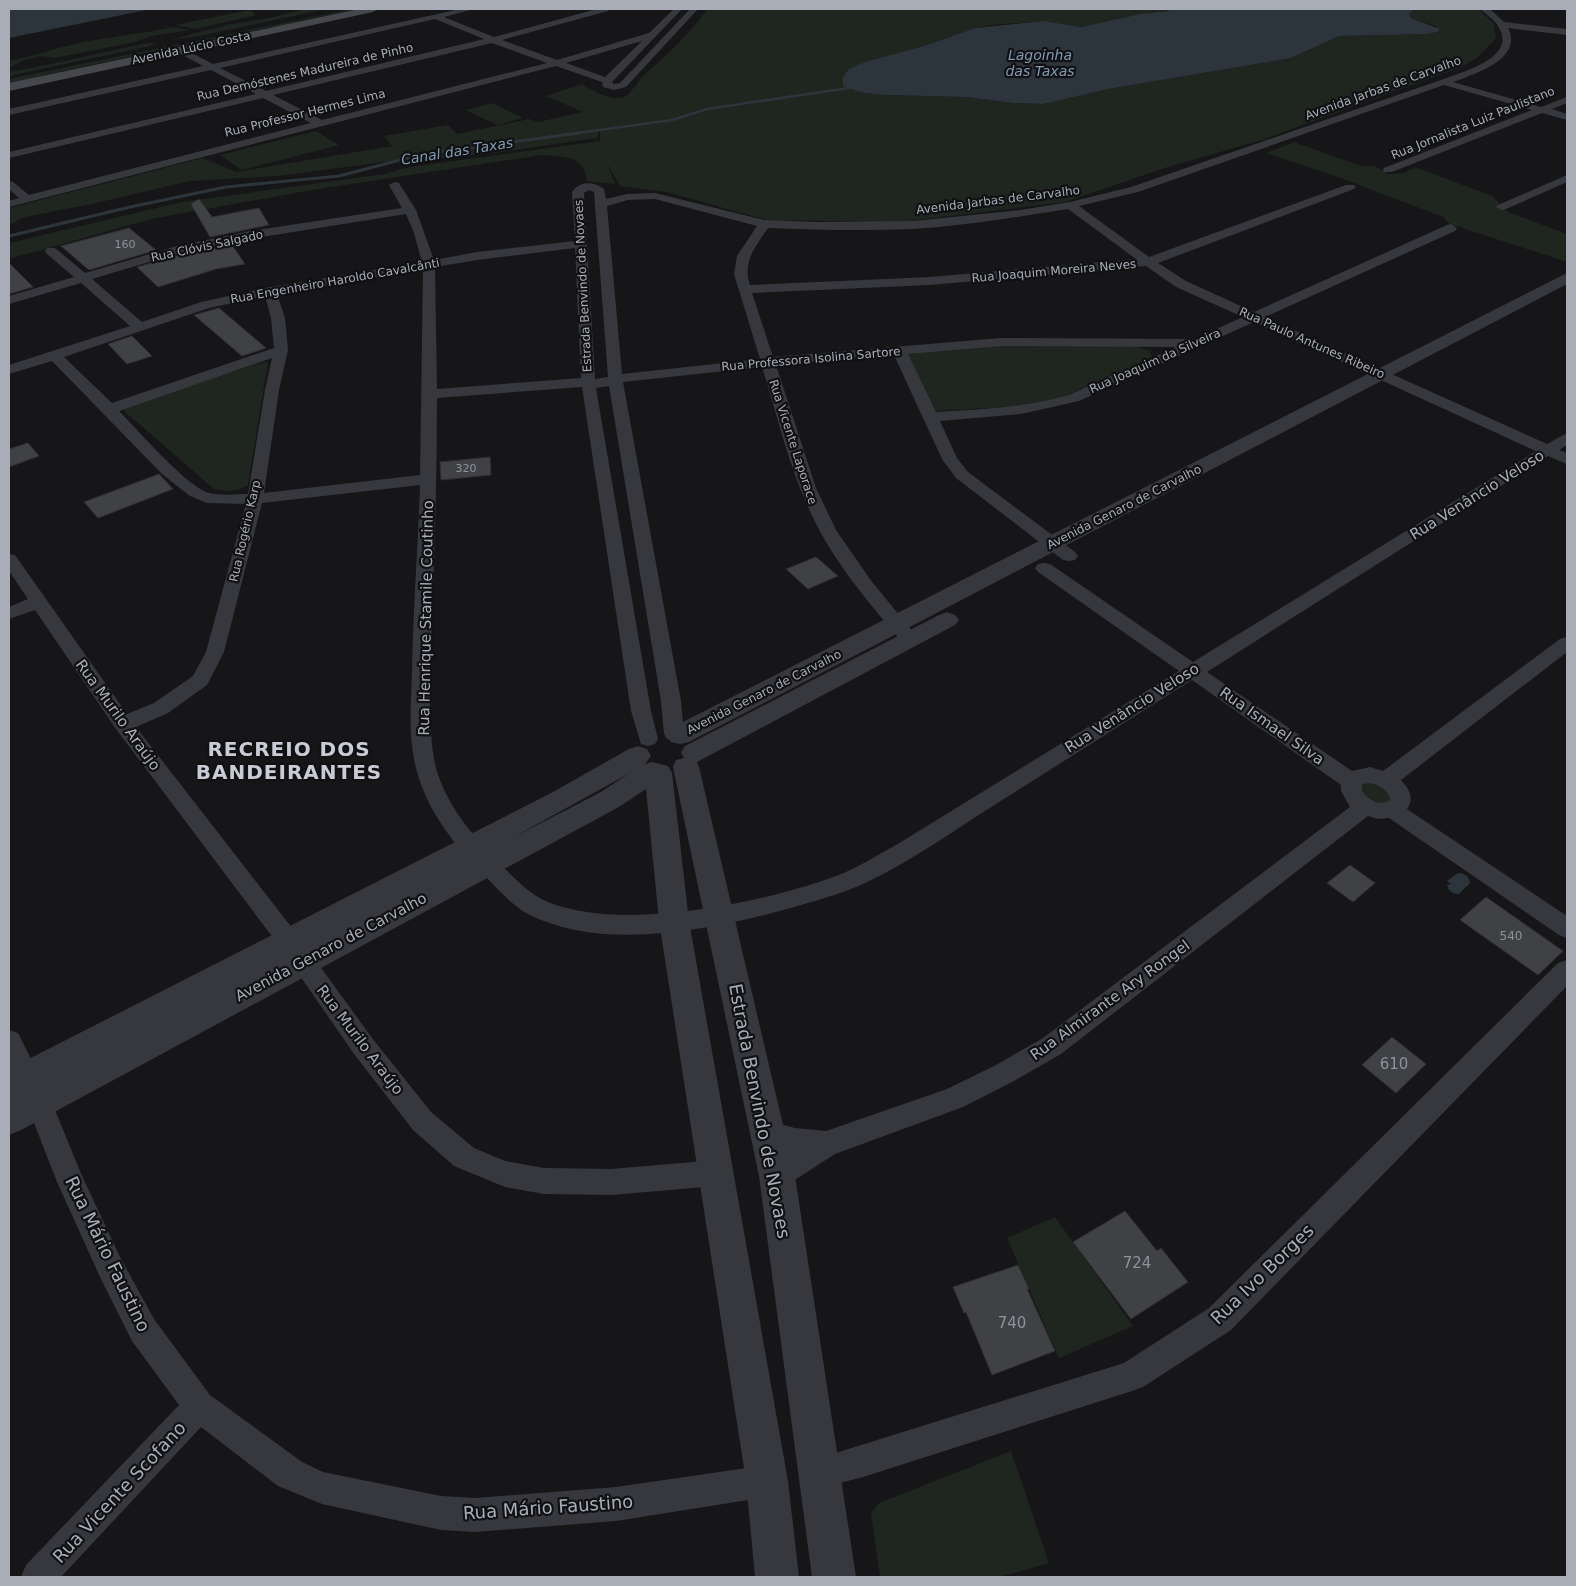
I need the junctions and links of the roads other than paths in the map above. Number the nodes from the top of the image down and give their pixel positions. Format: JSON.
{"nodes":[{"id":1,"x":337,"y":9,"type":"edge"},
{"id":2,"x":373,"y":9,"type":"edge"},
{"id":3,"x":470,"y":9,"type":"edge"},
{"id":4,"x":605,"y":9,"type":"edge"},
{"id":5,"x":1485,"y":9,"type":"edge"},
{"id":6,"x":660,"y":10,"type":"dead end"},
{"id":7,"x":677,"y":10,"type":"edge"},
{"id":8,"x":692,"y":11,"type":"edge"},
{"id":9,"x":422,"y":12,"type":"dead end"},
{"id":10,"x":437,"y":17,"type":"junction"},
{"id":11,"x":1504,"y":26,"type":"junction"},
{"id":12,"x":1567,"y":32,"type":"edge"},
{"id":13,"x":652,"y":35,"type":"junction"},
{"id":14,"x":493,"y":40,"type":"junction"},
{"id":15,"x":608,"y":49,"type":"junction"},
{"id":16,"x":180,"y":50,"type":"junction"},
{"id":17,"x":635,"y":52,"type":"junction"},
{"id":18,"x":556,"y":63,"type":"junction"},
{"id":19,"x":212,"y":67,"type":"junction"},
{"id":20,"x":9,"y":78,"type":"edge"},
{"id":21,"x":607,"y":81,"type":"junction"},
{"id":22,"x":1444,"y":82,"type":"junction"},
{"id":23,"x":9,"y":87,"type":"edge"},
{"id":24,"x":264,"y":94,"type":"junction"},
{"id":25,"x":1567,"y":100,"type":"edge"},
{"id":26,"x":1542,"y":109,"type":"junction"},
{"id":27,"x":9,"y":112,"type":"edge"},
{"id":28,"x":1567,"y":117,"type":"edge"},
{"id":29,"x":319,"y":123,"type":"junction"},
{"id":30,"x":9,"y":155,"type":"edge"},
{"id":31,"x":1388,"y":170,"type":"dead end"},
{"id":32,"x":1567,"y":178,"type":"edge"},
{"id":33,"x":9,"y":184,"type":"edge"},
{"id":34,"x":395,"y":185,"type":"dead end"},
{"id":35,"x":1350,"y":186,"type":"dead end"},
{"id":36,"x":27,"y":199,"type":"junction"},
{"id":37,"x":9,"y":204,"type":"edge"},
{"id":38,"x":602,"y":204,"type":"junction"},
{"id":39,"x":1070,"y":205,"type":"junction"},
{"id":40,"x":1502,"y":207,"type":"dead end"},
{"id":41,"x":410,"y":210,"type":"junction"},
{"id":42,"x":764,"y":224,"type":"junction"},
{"id":43,"x":1451,"y":228,"type":"dead end"},
{"id":44,"x":580,"y":244,"type":"junction"},
{"id":45,"x":51,"y":251,"type":"dead end"},
{"id":46,"x":1148,"y":262,"type":"junction"},
{"id":47,"x":429,"y":264,"type":"junction"},
{"id":48,"x":83,"y":278,"type":"junction"},
{"id":49,"x":1567,"y":278,"type":"edge"},
{"id":50,"x":744,"y":289,"type":"junction"},
{"id":51,"x":270,"y":291,"type":"junction"},
{"id":52,"x":1567,"y":291,"type":"edge"},
{"id":53,"x":9,"y":300,"type":"edge"},
{"id":54,"x":1252,"y":317,"type":"junction"},
{"id":55,"x":140,"y":327,"type":"junction"},
{"id":56,"x":1139,"y":343,"type":"junction"},
{"id":57,"x":1195,"y":343,"type":"junction"},
{"id":58,"x":281,"y":350,"type":"junction"},
{"id":59,"x":899,"y":350,"type":"junction"},
{"id":60,"x":55,"y":356,"type":"junction"},
{"id":61,"x":767,"y":362,"type":"junction"},
{"id":62,"x":1156,"y":362,"type":"junction"},
{"id":63,"x":9,"y":370,"type":"edge"},
{"id":64,"x":615,"y":377,"type":"junction"},
{"id":65,"x":1390,"y":377,"type":"junction"},
{"id":66,"x":588,"y":379,"type":"junction"},
{"id":67,"x":430,"y":394,"type":"junction"},
{"id":68,"x":109,"y":409,"type":"junction"},
{"id":69,"x":930,"y":418,"type":"junction"},
{"id":70,"x":1567,"y":438,"type":"edge"},
{"id":71,"x":1548,"y":450,"type":"junction"},
{"id":72,"x":1567,"y":459,"type":"edge"},
{"id":73,"x":430,"y":479,"type":"junction"},
{"id":74,"x":255,"y":499,"type":"junction"},
{"id":75,"x":1061,"y":550,"type":"junction"},
{"id":76,"x":9,"y":559,"type":"edge"},
{"id":77,"x":1044,"y":568,"type":"junction"},
{"id":78,"x":38,"y":602,"type":"junction"},
{"id":79,"x":9,"y":613,"type":"edge"},
{"id":80,"x":904,"y":632,"type":"junction"},
{"id":81,"x":1567,"y":643,"type":"edge"},
{"id":82,"x":1193,"y":671,"type":"junction"},
{"id":83,"x":123,"y":724,"type":"junction"},
{"id":84,"x":666,"y":754,"type":"junction"},
{"id":85,"x":1386,"y":780,"type":"junction"},
{"id":86,"x":1352,"y":782,"type":"junction"},
{"id":87,"x":1366,"y":807,"type":"junction"},
{"id":88,"x":1393,"y":810,"type":"junction"},
{"id":89,"x":479,"y":856,"type":"junction"},
{"id":90,"x":720,"y":915,"type":"junction"},
{"id":91,"x":674,"y":921,"type":"junction"},
{"id":92,"x":1567,"y":928,"type":"edge"},
{"id":93,"x":295,"y":952,"type":"junction"},
{"id":94,"x":1567,"y":970,"type":"edge"},
{"id":95,"x":9,"y":1041,"type":"edge"},
{"id":96,"x":25,"y":1088,"type":"edge"},
{"id":97,"x":9,"y":1119,"type":"edge"},
{"id":98,"x":768,"y":1134,"type":"junction"},
{"id":99,"x":826,"y":1144,"type":"junction"},
{"id":100,"x":717,"y":1173,"type":"junction"},
{"id":101,"x":778,"y":1176,"type":"junction"},
{"id":102,"x":199,"y":1406,"type":"junction"},
{"id":103,"x":821,"y":1472,"type":"junction"},
{"id":104,"x":767,"y":1482,"type":"junction"},
{"id":105,"x":38,"y":1577,"type":"edge"},
{"id":106,"x":777,"y":1577,"type":"edge"},
{"id":107,"x":834,"y":1577,"type":"edge"}],
"edges":[{"from":1,"to":20,"type":"main road","name":"Avenida Lúcio Costa"},
{"from":2,"to":16,"type":"main road","name":"Avenida Lúcio Costa"},
{"from":3,"to":10,"type":"street"},
{"from":4,"to":14,"type":"street","name":"Rua Demóstenes Madureira de Pinho"},
{"from":5,"to":11,"type":"street"},
{"from":6,"to":7,"type":"street"},
{"from":7,"to":8,"type":"street"},
{"from":7,"to":13,"type":"street"},
{"from":8,"to":21,"type":"street"},
{"from":9,"to":10,"type":"street"},
{"from":10,"to":14,"type":"street"},
{"from":10,"to":19,"type":"street"},
{"from":11,"to":12,"type":"street"},
{"from":11,"to":22,"type":"street","name":"Avenida Jarbas de Carvalho"},
{"from":13,"to":15,"type":"street","name":"Rua Professor Hermes Lima"},
{"from":13,"to":17,"type":"street"},
{"from":14,"to":18,"type":"street"},
{"from":14,"to":24,"type":"street","name":"Rua Demóstenes Madureira de Pinho"},
{"from":15,"to":17,"type":"street","name":"Rua Professor Hermes Lima"},
{"from":15,"to":18,"type":"street","name":"Rua Professor Hermes Lima"},
{"from":16,"to":19,"type":"street"},
{"from":16,"to":23,"type":"main road","name":"Avenida Lúcio Costa"},
{"from":17,"to":21,"type":"street"},
{"from":18,"to":21,"type":"street"},
{"from":18,"to":29,"type":"street","name":"Rua Professor Hermes Lima"},
{"from":19,"to":24,"type":"street"},
{"from":19,"to":27,"type":"street"},
{"from":22,"to":26,"type":"street"},
{"from":22,"to":39,"type":"street","name":"Avenida Jarbas de Carvalho"},
{"from":24,"to":29,"type":"street"},
{"from":24,"to":30,"type":"street","name":"Rua Demóstenes Madureira de Pinho"},
{"from":25,"to":26,"type":"street","name":"Rua Jornalista Luiz Paulistano"},
{"from":26,"to":28,"type":"street"},
{"from":26,"to":31,"type":"street","name":"Rua Jornalista Luiz Paulistano"},
{"from":29,"to":36,"type":"street","name":"Rua Professor Hermes Lima"},
{"from":32,"to":40,"type":"street"},
{"from":33,"to":36,"type":"street"},
{"from":34,"to":41,"type":"street","name":"Rua Henrique Stamile Coutinho"},
{"from":35,"to":46,"type":"street","name":"Rua Joaquim Moreira Neves"},
{"from":36,"to":37,"type":"street","name":"Rua Professor Hermes Lima"},
{"from":38,"to":42,"type":"street","name":"Avenida Jarbas de Carvalho"},
{"from":38,"to":44,"type":"street","name":"Estrada Benvindo de Novaes"},
{"from":38,"to":64,"type":"street","name":"Estrada Benvindo de Novaes"},
{"from":39,"to":42,"type":"street","name":"Avenida Jarbas de Carvalho"},
{"from":39,"to":46,"type":"street","name":"Rua Paulo Antunes Ribeiro"},
{"from":41,"to":47,"type":"street","name":"Rua Henrique Stamile Coutinho"},
{"from":41,"to":48,"type":"street","name":"Rua Clóvis Salgado"},
{"from":42,"to":50,"type":"street","name":"Rua Vicente Laporace"},
{"from":43,"to":54,"type":"street","name":"Rua Joaquim da Silveira"},
{"from":44,"to":47,"type":"street","name":"Rua Engenheiro Haroldo Cavalcânti"},
{"from":44,"to":66,"type":"street","name":"Estrada Benvindo de Novaes"},
{"from":45,"to":48,"type":"street"},
{"from":46,"to":50,"type":"street","name":"Rua Joaquim Moreira Neves"},
{"from":46,"to":54,"type":"street","name":"Rua Paulo Antunes Ribeiro"},
{"from":47,"to":51,"type":"street","name":"Rua Engenheiro Haroldo Cavalcânti"},
{"from":47,"to":67,"type":"street","name":"Rua Henrique Stamile Coutinho"},
{"from":48,"to":53,"type":"street","name":"Rua Clóvis Salgado"},
{"from":48,"to":55,"type":"street"},
{"from":49,"to":65,"type":"street","name":"Avenida Genaro de Carvalho"},
{"from":50,"to":61,"type":"street","name":"Rua Vicente Laporace"},
{"from":51,"to":55,"type":"street","name":"Rua Engenheiro Haroldo Cavalcânti"},
{"from":51,"to":58,"type":"street","name":"Rua Rogério Karp"},
{"from":52,"to":65,"type":"street","name":"Avenida Genaro de Carvalho"},
{"from":54,"to":57,"type":"street","name":"Rua Joaquim da Silveira"},
{"from":54,"to":65,"type":"street","name":"Rua Paulo Antunes Ribeiro"},
{"from":55,"to":60,"type":"street","name":"Rua Engenheiro Haroldo Cavalcânti"},
{"from":56,"to":57,"type":"street","name":"Rua Professora Isolina Sartore"},
{"from":56,"to":59,"type":"street","name":"Rua Professora Isolina Sartore"},
{"from":56,"to":62,"type":"street"},
{"from":57,"to":62,"type":"street","name":"Rua Joaquim da Silveira"},
{"from":58,"to":68,"type":"street"},
{"from":58,"to":74,"type":"street","name":"Rua Rogério Karp"},
{"from":59,"to":61,"type":"street","name":"Rua Professora Isolina Sartore"},
{"from":59,"to":69,"type":"street"},
{"from":60,"to":63,"type":"street","name":"Rua Engenheiro Haroldo Cavalcânti"},
{"from":60,"to":68,"type":"street"},
{"from":61,"to":64,"type":"street","name":"Rua Professora Isolina Sartore"},
{"from":61,"to":80,"type":"street","name":"Rua Vicente Laporace"},
{"from":62,"to":69,"type":"street","name":"Rua Joaquim da Silveira"},
{"from":64,"to":66,"type":"street","name":"Rua Professora Isolina Sartore"},
{"from":64,"to":84,"type":"street","name":"Estrada Benvindo de Novaes"},
{"from":65,"to":71,"type":"street","name":"Rua Paulo Antunes Ribeiro"},
{"from":65,"to":75,"type":"street","name":"Avenida Genaro de Carvalho"},
{"from":66,"to":67,"type":"street","name":"Rua Professora Isolina Sartore"},
{"from":66,"to":84,"type":"street","name":"Estrada Benvindo de Novaes"},
{"from":67,"to":73,"type":"street","name":"Rua Henrique Stamile Coutinho"},
{"from":68,"to":74,"type":"street"},
{"from":69,"to":75,"type":"street"},
{"from":70,"to":71,"type":"street","name":"Rua Venâncio Veloso"},
{"from":71,"to":72,"type":"street","name":"Rua Paulo Antunes Ribeiro"},
{"from":71,"to":82,"type":"street","name":"Rua Venâncio Veloso"},
{"from":73,"to":74,"type":"street"},
{"from":73,"to":89,"type":"street","name":"Rua Henrique Stamile Coutinho"},
{"from":74,"to":83,"type":"street","name":"Rua Rogério Karp"},
{"from":75,"to":77,"type":"street","name":"Avenida Genaro de Carvalho"},
{"from":75,"to":80,"type":"street","name":"Avenida Genaro de Carvalho"},
{"from":76,"to":78,"type":"street","name":"Rua Murilo Araújo"},
{"from":77,"to":80,"type":"street","name":"Avenida Genaro de Carvalho"},
{"from":77,"to":82,"type":"street","name":"Rua Ismael Silva"},
{"from":78,"to":79,"type":"street"},
{"from":78,"to":83,"type":"street","name":"Rua Murilo Araújo"},
{"from":80,"to":84,"type":"street","name":"Avenida Genaro de Carvalho"},
{"from":81,"to":85,"type":"street"},
{"from":82,"to":86,"type":"street","name":"Rua Ismael Silva"},
{"from":82,"to":90,"type":"street","name":"Rua Venâncio Veloso"},
{"from":83,"to":93,"type":"street","name":"Rua Murilo Araújo"},
{"from":84,"to":89,"type":"street","name":"Avenida Genaro de Carvalho"},
{"from":84,"to":90,"type":"street","name":"Estrada Benvindo de Novaes"},
{"from":84,"to":91,"type":"street","name":"Estrada Benvindo de Novaes"},
{"from":85,"to":86,"type":"street"},
{"from":85,"to":88,"type":"street"},
{"from":86,"to":87,"type":"street"},
{"from":87,"to":88,"type":"street"},
{"from":87,"to":99,"type":"street","name":"Rua Almirante Ary Rongel"},
{"from":88,"to":92,"type":"street"},
{"from":89,"to":91,"type":"street","name":"Rua Henrique Stamile Coutinho"},
{"from":89,"to":93,"type":"street","name":"Avenida Genaro de Carvalho"},
{"from":90,"to":91,"type":"street","name":"Rua Venâncio Veloso"},
{"from":90,"to":98,"type":"street","name":"Estrada Benvindo de Novaes"},
{"from":91,"to":100,"type":"street","name":"Estrada Benvindo de Novaes"},
{"from":93,"to":96,"type":"street","name":"Avenida Genaro de Carvalho"},
{"from":93,"to":100,"type":"street","name":"Rua Murilo Araújo"},
{"from":94,"to":103,"type":"street","name":"Rua Ivo Borges"},
{"from":95,"to":96,"type":"street","name":"Rua Mário Faustino"},
{"from":96,"to":97,"type":"street","name":"Avenida Genaro de Carvalho"},
{"from":96,"to":102,"type":"street","name":"Rua Mário Faustino"},
{"from":98,"to":99,"type":"street","name":"Rua Almirante Ary Rongel"},
{"from":98,"to":101,"type":"street","name":"Estrada Benvindo de Novaes"},
{"from":99,"to":101,"type":"street","name":"Rua Almirante Ary Rongel"},
{"from":100,"to":104,"type":"street","name":"Estrada Benvindo de Novaes"},
{"from":101,"to":103,"type":"street","name":"Estrada Benvindo de Novaes"},
{"from":102,"to":104,"type":"street","name":"Rua Mário Faustino"},
{"from":102,"to":105,"type":"street","name":"Rua Vicente Scofano"},
{"from":103,"to":107,"type":"street","name":"Estrada Benvindo de Novaes"},
{"from":104,"to":106,"type":"street","name":"Estrada Benvindo de Novaes"}]}
